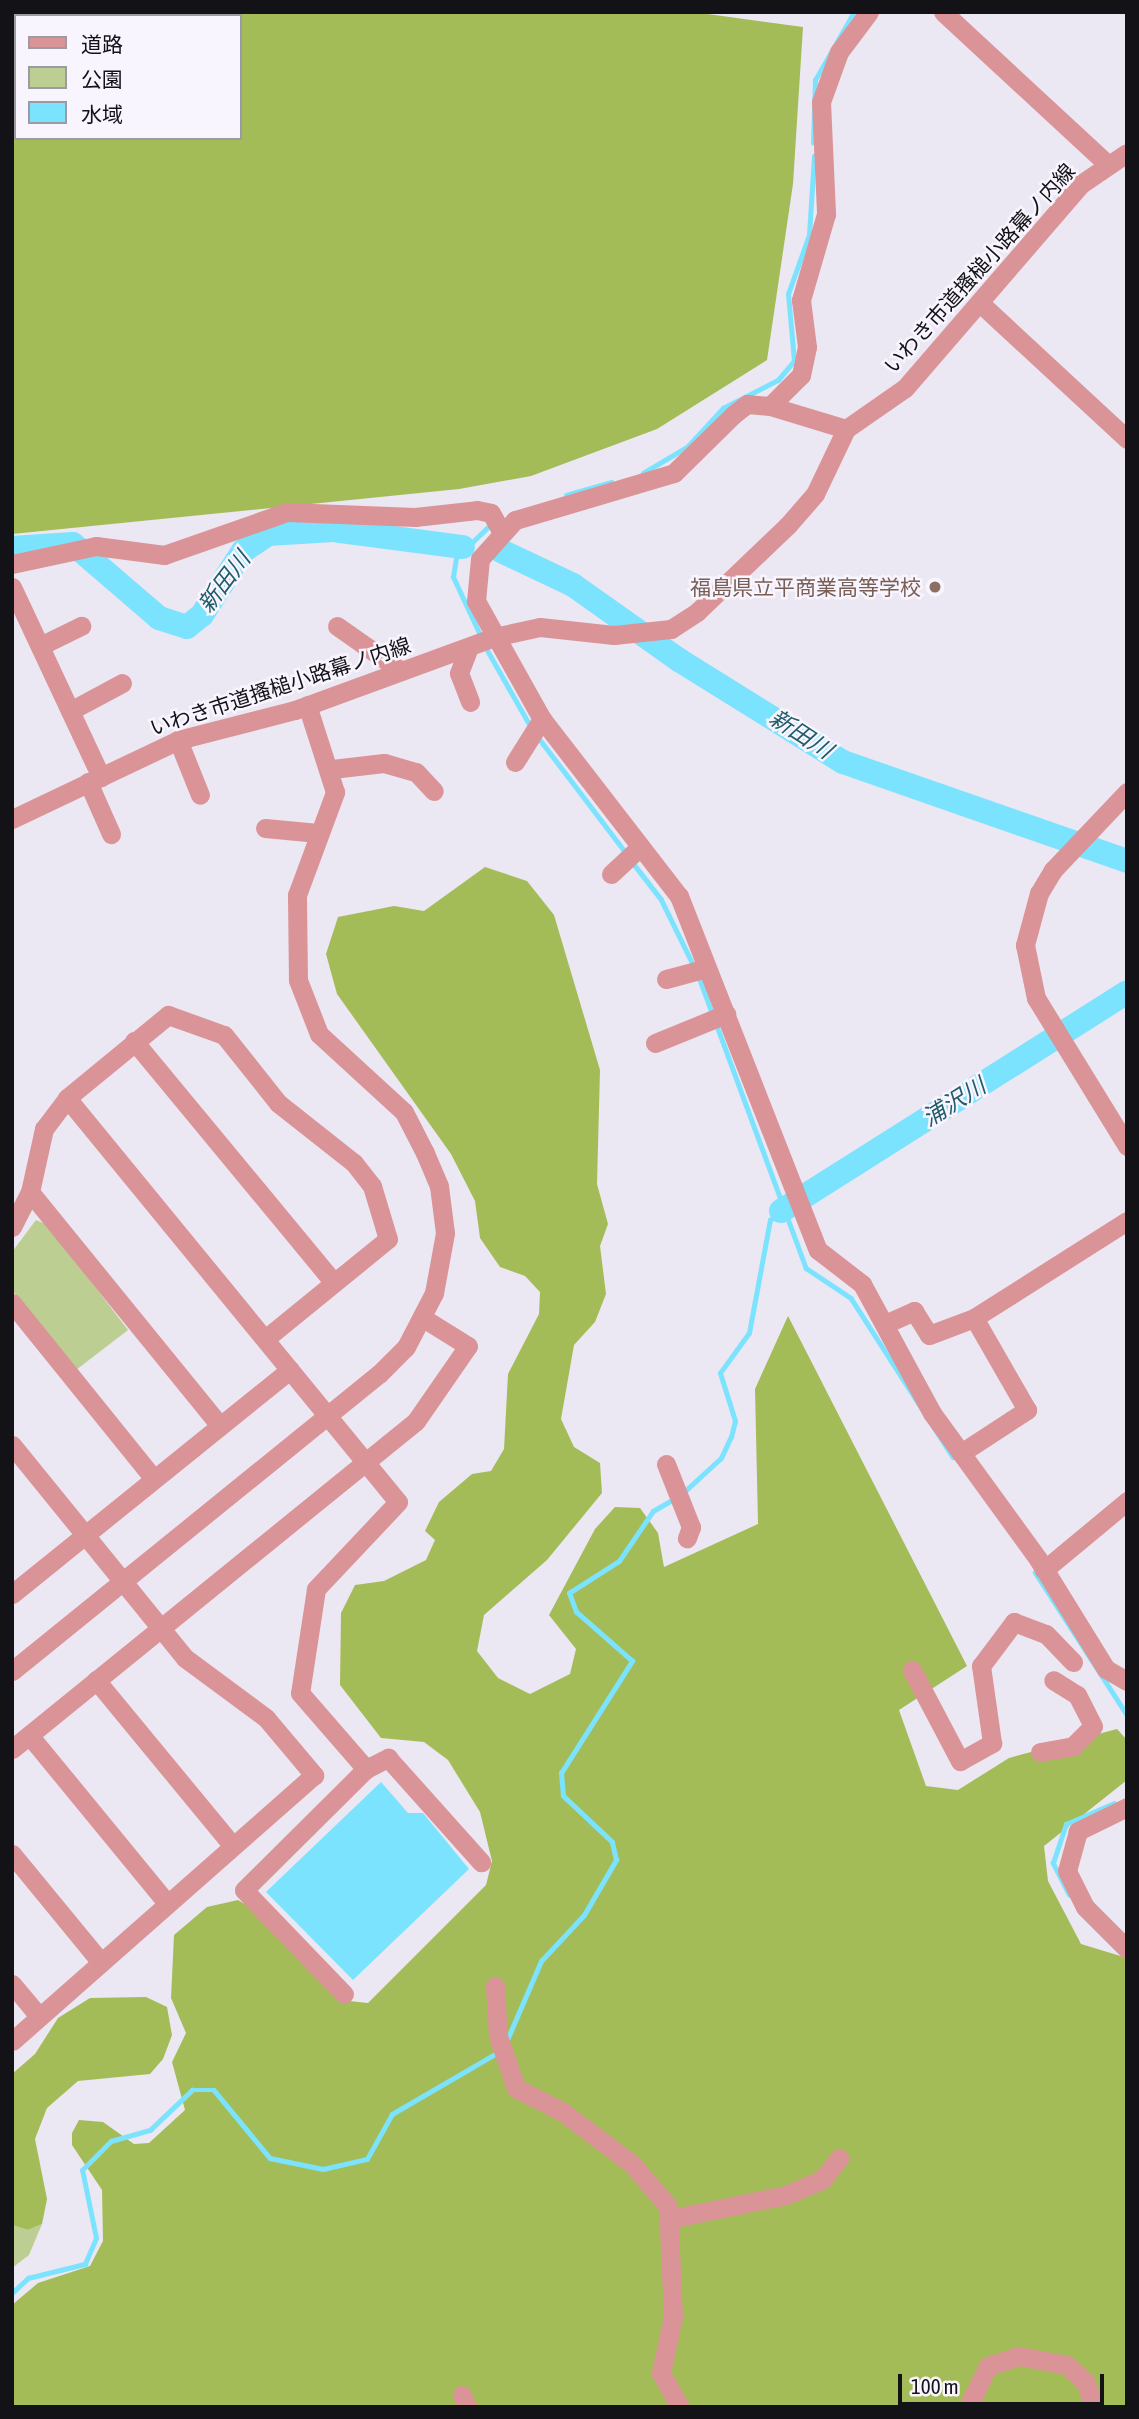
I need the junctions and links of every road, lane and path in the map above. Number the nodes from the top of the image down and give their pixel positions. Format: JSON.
{"nodes":[{"id":1,"x":869,"y":12,"type":"edge"},
{"id":2,"x":943,"y":12,"type":"edge"},
{"id":3,"x":1127,"y":153,"type":"edge"},
{"id":4,"x":1106,"y":163,"type":"junction"},
{"id":5,"x":980,"y":303,"type":"junction"},
{"id":6,"x":769,"y":406,"type":"junction"},
{"id":7,"x":846,"y":429,"type":"junction"},
{"id":8,"x":1127,"y":439,"type":"edge"},
{"id":9,"x":497,"y":527,"type":"junction"},
{"id":10,"x":12,"y":564,"type":"edge"},
{"id":11,"x":12,"y":587,"type":"edge"},
{"id":12,"x":81,"y":626,"type":"dead end"},
{"id":13,"x":337,"y":626,"type":"dead end"},
{"id":14,"x":482,"y":641,"type":"junction"},
{"id":15,"x":40,"y":646,"type":"junction"},
{"id":16,"x":401,"y":671,"type":"junction"},
{"id":17,"x":122,"y":683,"type":"dead end"},
{"id":18,"x":470,"y":702,"type":"dead end"},
{"id":19,"x":307,"y":705,"type":"junction"},
{"id":20,"x":70,"y":711,"type":"junction"},
{"id":21,"x":542,"y":719,"type":"junction"},
{"id":22,"x":178,"y":740,"type":"junction"},
{"id":23,"x":515,"y":762,"type":"dead end"},
{"id":24,"x":332,"y":769,"type":"junction"},
{"id":25,"x":95,"y":780,"type":"junction"},
{"id":26,"x":434,"y":792,"type":"dead end"},
{"id":27,"x":1127,"y":792,"type":"edge"},
{"id":28,"x":200,"y":795,"type":"dead end"},
{"id":29,"x":12,"y":819,"type":"edge"},
{"id":30,"x":265,"y":828,"type":"dead end"},
{"id":31,"x":318,"y":833,"type":"junction"},
{"id":32,"x":111,"y":834,"type":"dead end"},
{"id":33,"x":640,"y":847,"type":"junction"},
{"id":34,"x":611,"y":874,"type":"dead end"},
{"id":35,"x":707,"y":968,"type":"junction"},
{"id":36,"x":666,"y":979,"type":"dead end"},
{"id":37,"x":726,"y":1014,"type":"junction"},
{"id":38,"x":134,"y":1041,"type":"junction"},
{"id":39,"x":655,"y":1043,"type":"dead end"},
{"id":40,"x":67,"y":1098,"type":"junction"},
{"id":41,"x":1127,"y":1146,"type":"edge"},
{"id":42,"x":30,"y":1192,"type":"junction"},
{"id":43,"x":1127,"y":1221,"type":"edge"},
{"id":44,"x":12,"y":1227,"type":"edge"},
{"id":45,"x":332,"y":1280,"type":"junction"},
{"id":46,"x":12,"y":1303,"type":"edge"},
{"id":47,"x":423,"y":1318,"type":"junction"},
{"id":48,"x":974,"y":1318,"type":"junction"},
{"id":49,"x":885,"y":1324,"type":"junction"},
{"id":50,"x":266,"y":1338,"type":"junction"},
{"id":51,"x":290,"y":1370,"type":"junction"},
{"id":52,"x":326,"y":1413,"type":"junction"},
{"id":53,"x":220,"y":1426,"type":"junction"},
{"id":54,"x":12,"y":1445,"type":"edge"},
{"id":55,"x":961,"y":1453,"type":"junction"},
{"id":56,"x":365,"y":1461,"type":"junction"},
{"id":57,"x":666,"y":1464,"type":"dead end"},
{"id":58,"x":154,"y":1479,"type":"junction"},
{"id":59,"x":1127,"y":1501,"type":"edge"},
{"id":60,"x":85,"y":1534,"type":"junction"},
{"id":61,"x":687,"y":1538,"type":"dead end"},
{"id":62,"x":1044,"y":1570,"type":"junction"},
{"id":63,"x":122,"y":1579,"type":"junction"},
{"id":64,"x":15,"y":1587,"type":"edge"},
{"id":65,"x":161,"y":1627,"type":"junction"},
{"id":66,"x":1091,"y":1646,"type":"junction"},
{"id":67,"x":1073,"y":1662,"type":"junction"},
{"id":68,"x":1106,"y":1669,"type":"junction"},
{"id":69,"x":912,"y":1670,"type":"dead end"},
{"id":70,"x":12,"y":1671,"type":"edge"},
{"id":71,"x":96,"y":1680,"type":"junction"},
{"id":72,"x":1127,"y":1681,"type":"edge"},
{"id":73,"x":1127,"y":1697,"type":"edge"},
{"id":74,"x":29,"y":1735,"type":"junction"},
{"id":75,"x":12,"y":1749,"type":"edge"},
{"id":76,"x":1040,"y":1752,"type":"dead end"},
{"id":77,"x":366,"y":1769,"type":"junction"},
{"id":78,"x":1127,"y":1807,"type":"edge"},
{"id":79,"x":233,"y":1846,"type":"junction"},
{"id":80,"x":12,"y":1854,"type":"edge"},
{"id":81,"x":481,"y":1862,"type":"dead end"},
{"id":82,"x":166,"y":1902,"type":"junction"},
{"id":83,"x":1127,"y":1949,"type":"edge"},
{"id":84,"x":99,"y":1960,"type":"junction"},
{"id":85,"x":12,"y":1984,"type":"edge"},
{"id":86,"x":495,"y":1986,"type":"dead end"},
{"id":87,"x":344,"y":1994,"type":"dead end"},
{"id":88,"x":37,"y":2014,"type":"junction"},
{"id":89,"x":12,"y":2041,"type":"edge"},
{"id":90,"x":839,"y":2158,"type":"dead end"},
{"id":91,"x":669,"y":2219,"type":"junction"},
{"id":92,"x":680,"y":2407,"type":"edge"},
{"id":93,"x":968,"y":2407,"type":"edge"},
{"id":94,"x":1094,"y":2407,"type":"edge"}],
"edges":[{"from":1,"to":6,"type":"street"},
{"from":2,"to":4,"type":"street"},
{"from":3,"to":4,"type":"street","name":"いわき市道搔槌小路幕ノ内線"},
{"from":4,"to":5,"type":"street","name":"いわき市道搔槌小路幕ノ内線"},
{"from":5,"to":7,"type":"street","name":"いわき市道搔槌小路幕ノ内線"},
{"from":5,"to":8,"type":"street"},
{"from":6,"to":7,"type":"street"},
{"from":6,"to":9,"type":"street"},
{"from":7,"to":14,"type":"street","name":"いわき市道搔槌小路幕ノ内線"},
{"from":9,"to":10,"type":"street"},
{"from":9,"to":14,"type":"street"},
{"from":11,"to":15,"type":"street"},
{"from":12,"to":15,"type":"street"},
{"from":13,"to":16,"type":"street"},
{"from":14,"to":16,"type":"street","name":"いわき市道搔槌小路幕ノ内線"},
{"from":14,"to":18,"type":"street"},
{"from":14,"to":21,"type":"street"},
{"from":15,"to":20,"type":"street"},
{"from":16,"to":19,"type":"street","name":"いわき市道搔槌小路幕ノ内線"},
{"from":17,"to":20,"type":"street"},
{"from":19,"to":22,"type":"street","name":"いわき市道搔槌小路幕ノ内線"},
{"from":19,"to":24,"type":"street"},
{"from":20,"to":25,"type":"street"},
{"from":21,"to":23,"type":"street"},
{"from":21,"to":33,"type":"street"},
{"from":22,"to":25,"type":"street","name":"いわき市道搔槌小路幕ノ内線"},
{"from":22,"to":28,"type":"street"},
{"from":24,"to":26,"type":"street"},
{"from":24,"to":31,"type":"street"},
{"from":25,"to":29,"type":"street","name":"いわき市道搔槌小路幕ノ内線"},
{"from":25,"to":32,"type":"street"},
{"from":27,"to":41,"type":"street"},
{"from":30,"to":31,"type":"street"},
{"from":31,"to":47,"type":"street"},
{"from":33,"to":34,"type":"street"},
{"from":33,"to":35,"type":"street"},
{"from":35,"to":36,"type":"street"},
{"from":35,"to":37,"type":"street"},
{"from":37,"to":39,"type":"street"},
{"from":37,"to":49,"type":"street"},
{"from":38,"to":40,"type":"street"},
{"from":38,"to":45,"type":"street"},
{"from":38,"to":45,"type":"street"},
{"from":40,"to":42,"type":"street"},
{"from":40,"to":50,"type":"street"},
{"from":42,"to":44,"type":"street"},
{"from":42,"to":53,"type":"street"},
{"from":43,"to":48,"type":"street"},
{"from":45,"to":50,"type":"street"},
{"from":46,"to":58,"type":"street"},
{"from":47,"to":52,"type":"street"},
{"from":47,"to":56,"type":"street"},
{"from":48,"to":49,"type":"street"},
{"from":48,"to":55,"type":"street"},
{"from":49,"to":55,"type":"street"},
{"from":50,"to":51,"type":"street"},
{"from":51,"to":52,"type":"street"},
{"from":51,"to":53,"type":"street"},
{"from":52,"to":56,"type":"street"},
{"from":52,"to":63,"type":"street"},
{"from":53,"to":58,"type":"street"},
{"from":54,"to":60,"type":"street"},
{"from":55,"to":62,"type":"street"},
{"from":56,"to":65,"type":"street"},
{"from":56,"to":77,"type":"street"},
{"from":57,"to":61,"type":"street"},
{"from":58,"to":60,"type":"street"},
{"from":59,"to":62,"type":"street"},
{"from":60,"to":63,"type":"street"},
{"from":60,"to":64,"type":"street"},
{"from":62,"to":66,"type":"street"},
{"from":63,"to":65,"type":"street"},
{"from":63,"to":70,"type":"street"},
{"from":65,"to":71,"type":"street"},
{"from":65,"to":79,"type":"street"},
{"from":66,"to":67,"type":"street"},
{"from":66,"to":68,"type":"street"},
{"from":67,"to":69,"type":"street"},
{"from":67,"to":76,"type":"street"},
{"from":68,"to":72,"type":"street"},
{"from":68,"to":73,"type":"street"},
{"from":71,"to":74,"type":"street"},
{"from":71,"to":79,"type":"street"},
{"from":74,"to":75,"type":"street"},
{"from":74,"to":82,"type":"street"},
{"from":77,"to":81,"type":"street"},
{"from":77,"to":87,"type":"street"},
{"from":78,"to":83,"type":"street"},
{"from":79,"to":82,"type":"street"},
{"from":80,"to":84,"type":"street"},
{"from":82,"to":84,"type":"street"},
{"from":84,"to":88,"type":"street"},
{"from":85,"to":88,"type":"street"},
{"from":86,"to":91,"type":"street"},
{"from":88,"to":89,"type":"street"},
{"from":90,"to":91,"type":"street"},
{"from":91,"to":92,"type":"street"},
{"from":93,"to":94,"type":"street"}]}
